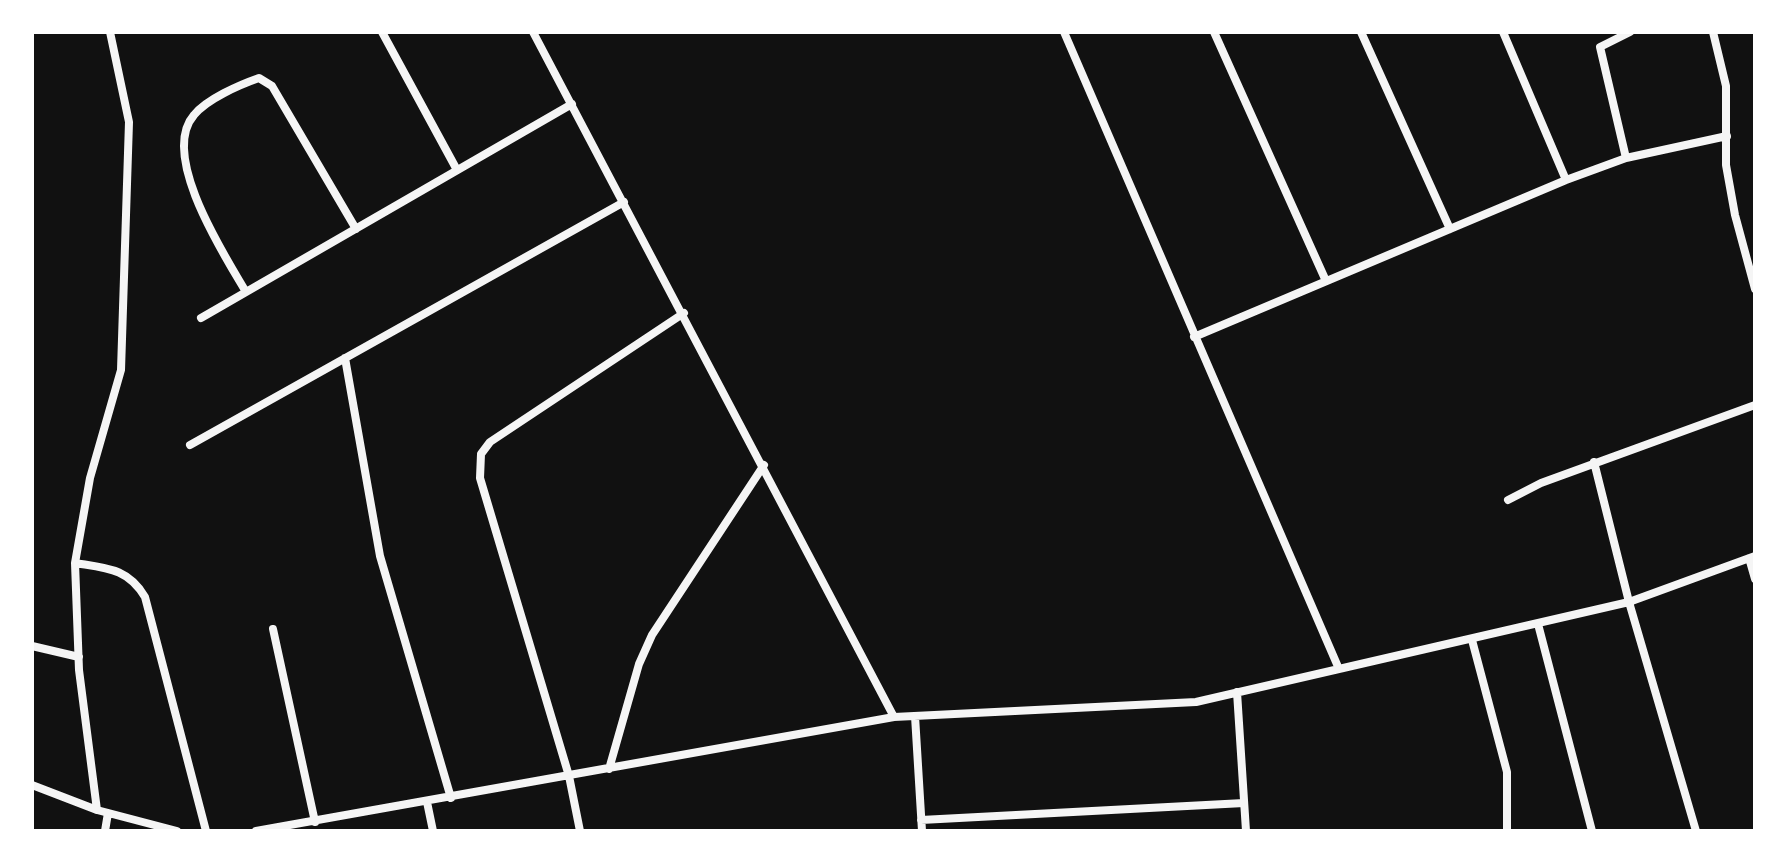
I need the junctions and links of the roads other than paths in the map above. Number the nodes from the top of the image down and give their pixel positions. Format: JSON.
{"nodes":[{"id":1,"x":110,"y":32,"type":"edge"},
{"id":2,"x":382,"y":32,"type":"edge"},
{"id":3,"x":533,"y":32,"type":"edge"},
{"id":4,"x":1064,"y":32,"type":"edge"},
{"id":5,"x":1214,"y":32,"type":"edge"},
{"id":6,"x":1361,"y":32,"type":"edge"},
{"id":7,"x":1503,"y":32,"type":"edge"},
{"id":8,"x":1630,"y":32,"type":"edge"},
{"id":9,"x":1714,"y":32,"type":"edge"},
{"id":10,"x":572,"y":104,"type":"junction"},
{"id":11,"x":1727,"y":136,"type":"junction"},
{"id":12,"x":1626,"y":158,"type":"junction"},
{"id":13,"x":457,"y":170,"type":"junction"},
{"id":14,"x":1566,"y":180,"type":"junction"},
{"id":15,"x":624,"y":202,"type":"junction"},
{"id":16,"x":356,"y":229,"type":"junction"},
{"id":17,"x":1450,"y":229,"type":"junction"},
{"id":18,"x":1326,"y":281,"type":"junction"},
{"id":19,"x":1755,"y":289,"type":"edge"},
{"id":20,"x":246,"y":292,"type":"junction"},
{"id":21,"x":684,"y":313,"type":"junction"},
{"id":22,"x":201,"y":318,"type":"dead end"},
{"id":23,"x":1194,"y":337,"type":"junction"},
{"id":24,"x":345,"y":358,"type":"junction"},
{"id":25,"x":1755,"y":405,"type":"edge"},
{"id":26,"x":190,"y":445,"type":"dead end"},
{"id":27,"x":1594,"y":462,"type":"junction"},
{"id":28,"x":764,"y":465,"type":"junction"},
{"id":29,"x":1508,"y":500,"type":"dead end"},
{"id":30,"x":1752,"y":557,"type":"edge"},
{"id":31,"x":75,"y":563,"type":"junction"},
{"id":32,"x":1755,"y":579,"type":"edge"},
{"id":33,"x":1629,"y":602,"type":"junction"},
{"id":34,"x":1538,"y":624,"type":"junction"},
{"id":35,"x":273,"y":629,"type":"dead end"},
{"id":36,"x":1472,"y":640,"type":"junction"},
{"id":37,"x":32,"y":646,"type":"edge"},
{"id":38,"x":79,"y":657,"type":"junction"},
{"id":39,"x":1339,"y":669,"type":"junction"},
{"id":40,"x":1237,"y":692,"type":"junction"},
{"id":41,"x":915,"y":716,"type":"junction"},
{"id":42,"x":894,"y":717,"type":"junction"},
{"id":43,"x":609,"y":769,"type":"junction"},
{"id":44,"x":569,"y":776,"type":"junction"},
{"id":45,"x":32,"y":785,"type":"edge"},
{"id":46,"x":451,"y":798,"type":"junction"},
{"id":47,"x":427,"y":802,"type":"junction"},
{"id":48,"x":1244,"y":803,"type":"junction"},
{"id":49,"x":97,"y":810,"type":"junction"},
{"id":50,"x":108,"y":813,"type":"junction"},
{"id":51,"x":921,"y":820,"type":"junction"},
{"id":52,"x":315,"y":822,"type":"junction"},
{"id":53,"x":105,"y":831,"type":"edge"},
{"id":54,"x":177,"y":831,"type":"edge"},
{"id":55,"x":206,"y":831,"type":"edge"},
{"id":56,"x":256,"y":831,"type":"edge"},
{"id":57,"x":433,"y":831,"type":"edge"},
{"id":58,"x":580,"y":831,"type":"edge"},
{"id":59,"x":922,"y":831,"type":"edge"},
{"id":60,"x":1246,"y":831,"type":"edge"},
{"id":61,"x":1507,"y":831,"type":"edge"},
{"id":62,"x":1592,"y":831,"type":"edge"},
{"id":63,"x":1696,"y":831,"type":"edge"}],
"edges":[{"from":1,"to":31,"type":"street"},
{"from":2,"to":13,"type":"street"},
{"from":3,"to":10,"type":"street"},
{"from":4,"to":23,"type":"street"},
{"from":5,"to":18,"type":"street"},
{"from":6,"to":17,"type":"street"},
{"from":7,"to":14,"type":"street"},
{"from":8,"to":12,"type":"street"},
{"from":9,"to":11,"type":"street"},
{"from":10,"to":13,"type":"street"},
{"from":10,"to":15,"type":"street"},
{"from":11,"to":12,"type":"street"},
{"from":11,"to":19,"type":"street"},
{"from":12,"to":14,"type":"street"},
{"from":13,"to":16,"type":"street"},
{"from":14,"to":17,"type":"street"},
{"from":15,"to":21,"type":"street"},
{"from":15,"to":24,"type":"street"},
{"from":16,"to":20,"type":"street"},
{"from":16,"to":20,"type":"street"},
{"from":17,"to":18,"type":"street"},
{"from":18,"to":23,"type":"street"},
{"from":20,"to":22,"type":"street"},
{"from":21,"to":28,"type":"street"},
{"from":21,"to":44,"type":"street"},
{"from":23,"to":39,"type":"street"},
{"from":24,"to":26,"type":"street"},
{"from":24,"to":46,"type":"street"},
{"from":25,"to":27,"type":"street"},
{"from":27,"to":29,"type":"street"},
{"from":27,"to":33,"type":"street"},
{"from":28,"to":42,"type":"street"},
{"from":28,"to":43,"type":"street"},
{"from":30,"to":32,"type":"street"},
{"from":30,"to":33,"type":"street"},
{"from":31,"to":38,"type":"street"},
{"from":31,"to":55,"type":"street"},
{"from":33,"to":34,"type":"street"},
{"from":33,"to":63,"type":"street"},
{"from":34,"to":36,"type":"street"},
{"from":34,"to":62,"type":"street"},
{"from":35,"to":52,"type":"street"},
{"from":36,"to":39,"type":"street"},
{"from":36,"to":61,"type":"street"},
{"from":37,"to":38,"type":"street"},
{"from":38,"to":49,"type":"street"},
{"from":39,"to":40,"type":"street"},
{"from":40,"to":41,"type":"street"},
{"from":40,"to":48,"type":"street"},
{"from":41,"to":42,"type":"street"},
{"from":41,"to":51,"type":"street"},
{"from":42,"to":43,"type":"street"},
{"from":43,"to":44,"type":"street"},
{"from":44,"to":46,"type":"street"},
{"from":44,"to":58,"type":"street"},
{"from":45,"to":49,"type":"street"},
{"from":46,"to":47,"type":"street"},
{"from":47,"to":52,"type":"street"},
{"from":47,"to":57,"type":"street"},
{"from":48,"to":51,"type":"street"},
{"from":48,"to":60,"type":"street"},
{"from":49,"to":50,"type":"street"},
{"from":50,"to":53,"type":"street"},
{"from":50,"to":54,"type":"street"},
{"from":51,"to":59,"type":"street"},
{"from":52,"to":56,"type":"street"}]}
